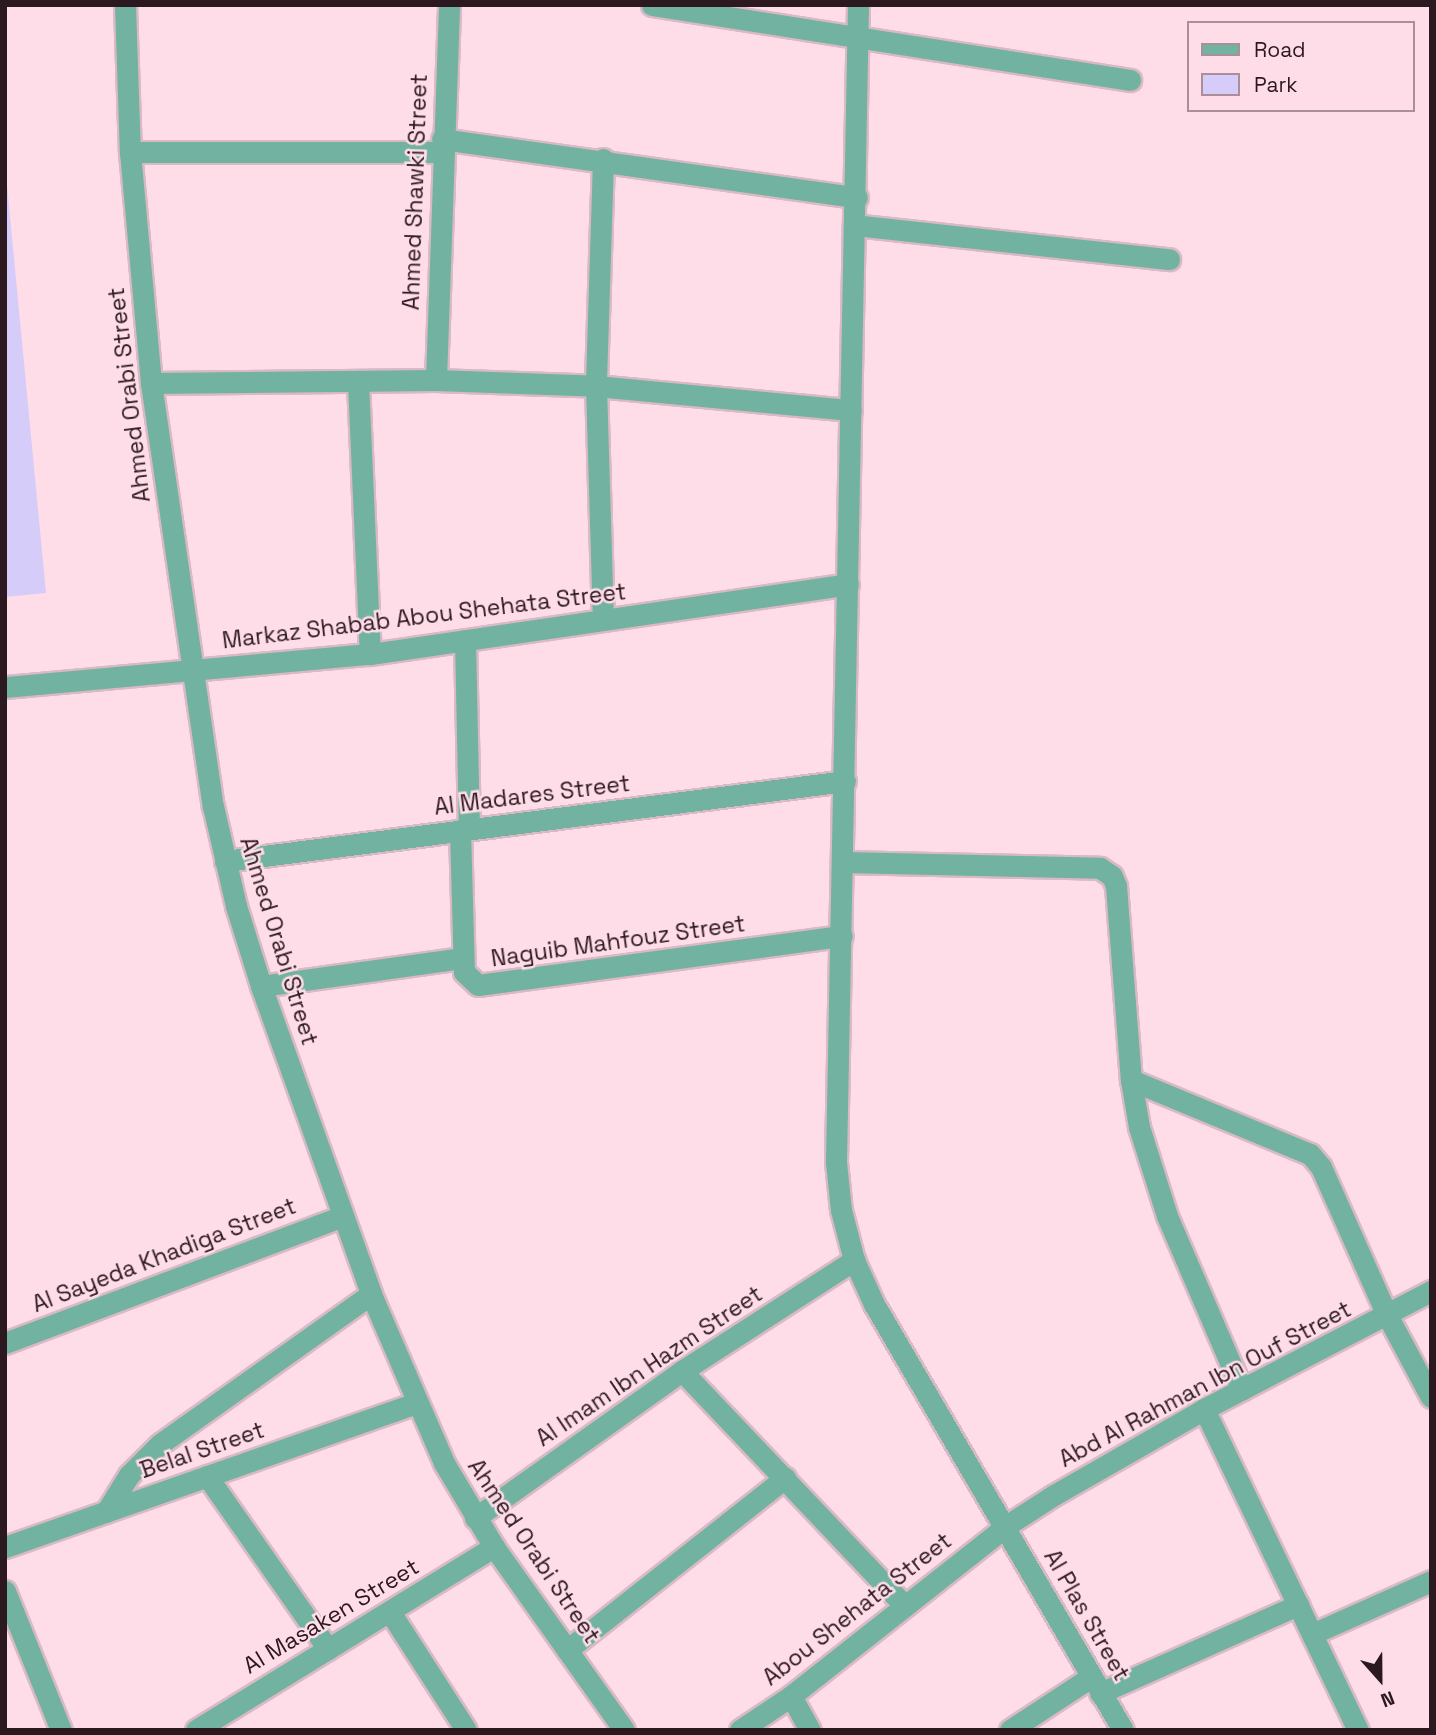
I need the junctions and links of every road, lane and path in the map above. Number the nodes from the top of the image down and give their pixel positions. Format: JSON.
{"nodes":[{"id":1,"x":125,"y":5,"type":"edge"},
{"id":2,"x":449,"y":5,"type":"edge"},
{"id":3,"x":652,"y":5,"type":"edge"},
{"id":4,"x":858,"y":5,"type":"edge"},
{"id":5,"x":858,"y":36,"type":"junction"},
{"id":6,"x":1130,"y":80,"type":"dead end"},
{"id":7,"x":442,"y":146,"type":"junction"},
{"id":8,"x":130,"y":152,"type":"junction"},
{"id":9,"x":603,"y":159,"type":"junction"},
{"id":10,"x":857,"y":197,"type":"junction"},
{"id":11,"x":854,"y":225,"type":"junction"},
{"id":12,"x":1169,"y":259,"type":"dead end"},
{"id":13,"x":436,"y":380,"type":"junction"},
{"id":14,"x":358,"y":382,"type":"junction"},
{"id":15,"x":152,"y":383,"type":"junction"},
{"id":16,"x":596,"y":386,"type":"junction"},
{"id":17,"x":851,"y":410,"type":"junction"},
{"id":18,"x":848,"y":584,"type":"junction"},
{"id":19,"x":603,"y":620,"type":"junction"},
{"id":20,"x":465,"y":640,"type":"junction"},
{"id":21,"x":370,"y":653,"type":"junction"},
{"id":22,"x":192,"y":672,"type":"junction"},
{"id":23,"x":5,"y":687,"type":"edge"},
{"id":24,"x":845,"y":781,"type":"junction"},
{"id":25,"x":464,"y":830,"type":"junction"},
{"id":26,"x":225,"y":862,"type":"junction"},
{"id":27,"x":844,"y":862,"type":"junction"},
{"id":28,"x":842,"y":936,"type":"junction"},
{"id":29,"x":463,"y":958,"type":"junction"},
{"id":30,"x":261,"y":986,"type":"junction"},
{"id":31,"x":1130,"y":1080,"type":"junction"},
{"id":32,"x":342,"y":1216,"type":"junction"},
{"id":33,"x":854,"y":1260,"type":"junction"},
{"id":34,"x":1431,"y":1291,"type":"edge"},
{"id":35,"x":371,"y":1294,"type":"junction"},
{"id":36,"x":1387,"y":1315,"type":"junction"},
{"id":37,"x":5,"y":1343,"type":"edge"},
{"id":38,"x":682,"y":1371,"type":"junction"},
{"id":39,"x":1242,"y":1390,"type":"junction"},
{"id":40,"x":1431,"y":1397,"type":"edge"},
{"id":41,"x":416,"y":1403,"type":"junction"},
{"id":42,"x":1204,"y":1409,"type":"junction"},
{"id":43,"x":208,"y":1476,"type":"junction"},
{"id":44,"x":786,"y":1478,"type":"junction"},
{"id":45,"x":106,"y":1512,"type":"junction"},
{"id":46,"x":475,"y":1518,"type":"junction"},
{"id":47,"x":1006,"y":1526,"type":"junction"},
{"id":48,"x":5,"y":1547,"type":"edge"},
{"id":49,"x":494,"y":1547,"type":"junction"},
{"id":50,"x":1431,"y":1581,"type":"edge"},
{"id":51,"x":5,"y":1591,"type":"edge"},
{"id":52,"x":904,"y":1605,"type":"junction"},
{"id":53,"x":1298,"y":1605,"type":"junction"},
{"id":54,"x":390,"y":1612,"type":"junction"},
{"id":55,"x":1312,"y":1634,"type":"junction"},
{"id":56,"x":328,"y":1649,"type":"junction"},
{"id":57,"x":567,"y":1650,"type":"junction"},
{"id":58,"x":1096,"y":1685,"type":"junction"},
{"id":59,"x":791,"y":1696,"type":"junction"},
{"id":60,"x":61,"y":1730,"type":"edge"},
{"id":61,"x":196,"y":1730,"type":"edge"},
{"id":62,"x":466,"y":1730,"type":"edge"},
{"id":63,"x":624,"y":1730,"type":"edge"},
{"id":64,"x":740,"y":1730,"type":"edge"},
{"id":65,"x":810,"y":1730,"type":"edge"},
{"id":66,"x":1010,"y":1730,"type":"edge"},
{"id":67,"x":1122,"y":1730,"type":"edge"},
{"id":68,"x":1357,"y":1730,"type":"edge"}],
"edges":[{"from":1,"to":8,"type":"street","name":"Ahmed Orabi Street"},
{"from":2,"to":7,"type":"street","name":"Ahmed Shawki Street"},
{"from":3,"to":5,"type":"street"},
{"from":4,"to":5,"type":"street","name":"Al Plas Street"},
{"from":5,"to":6,"type":"street"},
{"from":5,"to":10,"type":"street","name":"Al Plas Street"},
{"from":7,"to":8,"type":"street"},
{"from":7,"to":9,"type":"street"},
{"from":7,"to":13,"type":"street","name":"Ahmed Shawki Street"},
{"from":8,"to":15,"type":"street","name":"Ahmed Orabi Street"},
{"from":9,"to":10,"type":"street"},
{"from":9,"to":16,"type":"street"},
{"from":10,"to":11,"type":"street","name":"Al Plas Street"},
{"from":11,"to":12,"type":"street"},
{"from":11,"to":17,"type":"street","name":"Al Plas Street"},
{"from":13,"to":14,"type":"street"},
{"from":13,"to":16,"type":"street"},
{"from":14,"to":15,"type":"street"},
{"from":14,"to":21,"type":"street"},
{"from":15,"to":22,"type":"street","name":"Ahmed Orabi Street"},
{"from":16,"to":17,"type":"street"},
{"from":16,"to":19,"type":"street"},
{"from":17,"to":18,"type":"street","name":"Al Plas Street"},
{"from":18,"to":19,"type":"street","name":"Markaz Shabab Abou Shehata Street"},
{"from":18,"to":24,"type":"street","name":"Al Plas Street"},
{"from":19,"to":20,"type":"street","name":"Markaz Shabab Abou Shehata Street"},
{"from":20,"to":21,"type":"street","name":"Markaz Shabab Abou Shehata Street"},
{"from":20,"to":25,"type":"street","name":"Naguib Mahfouz Street"},
{"from":21,"to":22,"type":"street","name":"Markaz Shabab Abou Shehata Street"},
{"from":22,"to":23,"type":"street","name":"Markaz Shabab Abou Shehata Street"},
{"from":22,"to":26,"type":"street","name":"Ahmed Orabi Street"},
{"from":24,"to":25,"type":"street","name":"Al Madares Street"},
{"from":24,"to":27,"type":"street","name":"Al Plas Street"},
{"from":25,"to":26,"type":"street","name":"Al Madares Street"},
{"from":25,"to":29,"type":"street","name":"Naguib Mahfouz Street"},
{"from":26,"to":30,"type":"street","name":"Ahmed Orabi Street"},
{"from":27,"to":28,"type":"street","name":"Al Plas Street"},
{"from":27,"to":31,"type":"street"},
{"from":28,"to":29,"type":"street","name":"Naguib Mahfouz Street"},
{"from":28,"to":33,"type":"street","name":"Al Plas Street"},
{"from":29,"to":30,"type":"street"},
{"from":30,"to":32,"type":"street","name":"Ahmed Orabi Street"},
{"from":31,"to":36,"type":"street"},
{"from":31,"to":39,"type":"street"},
{"from":32,"to":35,"type":"street","name":"Ahmed Orabi Street"},
{"from":32,"to":37,"type":"street","name":"Al Sayeda Khadiga Street"},
{"from":33,"to":38,"type":"street","name":"Al Imam Ibn Hazm Street"},
{"from":33,"to":47,"type":"street","name":"Al Plas Street"},
{"from":34,"to":36,"type":"street","name":"Abd Al Rahman Ibn Ouf Street"},
{"from":35,"to":41,"type":"street","name":"Ahmed Orabi Street"},
{"from":35,"to":45,"type":"street"},
{"from":36,"to":39,"type":"street","name":"Abd Al Rahman Ibn Ouf Street"},
{"from":36,"to":40,"type":"street"},
{"from":38,"to":44,"type":"street"},
{"from":38,"to":46,"type":"street","name":"Al Imam Ibn Hazm Street"},
{"from":39,"to":42,"type":"street","name":"Abd Al Rahman Ibn Ouf Street"},
{"from":41,"to":43,"type":"street","name":"Belal Street"},
{"from":41,"to":46,"type":"street","name":"Ahmed Orabi Street"},
{"from":42,"to":47,"type":"street","name":"Abd Al Rahman Ibn Ouf Street"},
{"from":42,"to":53,"type":"street"},
{"from":43,"to":45,"type":"street","name":"Belal Street"},
{"from":43,"to":56,"type":"street"},
{"from":44,"to":52,"type":"street"},
{"from":44,"to":57,"type":"street"},
{"from":45,"to":48,"type":"street","name":"Belal Street"},
{"from":46,"to":49,"type":"street","name":"Ahmed Orabi Street"},
{"from":47,"to":52,"type":"street","name":"Abou Shehata Street"},
{"from":47,"to":58,"type":"street","name":"Al Plas Street"},
{"from":49,"to":54,"type":"street","name":"Al Masaken Street"},
{"from":49,"to":57,"type":"street","name":"Ahmed Orabi Street"},
{"from":50,"to":55,"type":"street"},
{"from":51,"to":60,"type":"street"},
{"from":52,"to":59,"type":"street","name":"Abou Shehata Street"},
{"from":53,"to":55,"type":"street"},
{"from":53,"to":58,"type":"street"},
{"from":54,"to":56,"type":"street","name":"Al Masaken Street"},
{"from":54,"to":62,"type":"street"},
{"from":55,"to":68,"type":"street"},
{"from":56,"to":61,"type":"street","name":"Al Masaken Street"},
{"from":57,"to":63,"type":"street","name":"Ahmed Orabi Street"},
{"from":58,"to":66,"type":"street"},
{"from":58,"to":67,"type":"street","name":"Al Plas Street"},
{"from":59,"to":64,"type":"street","name":"Abou Shehata Street"},
{"from":59,"to":65,"type":"street"}]}
